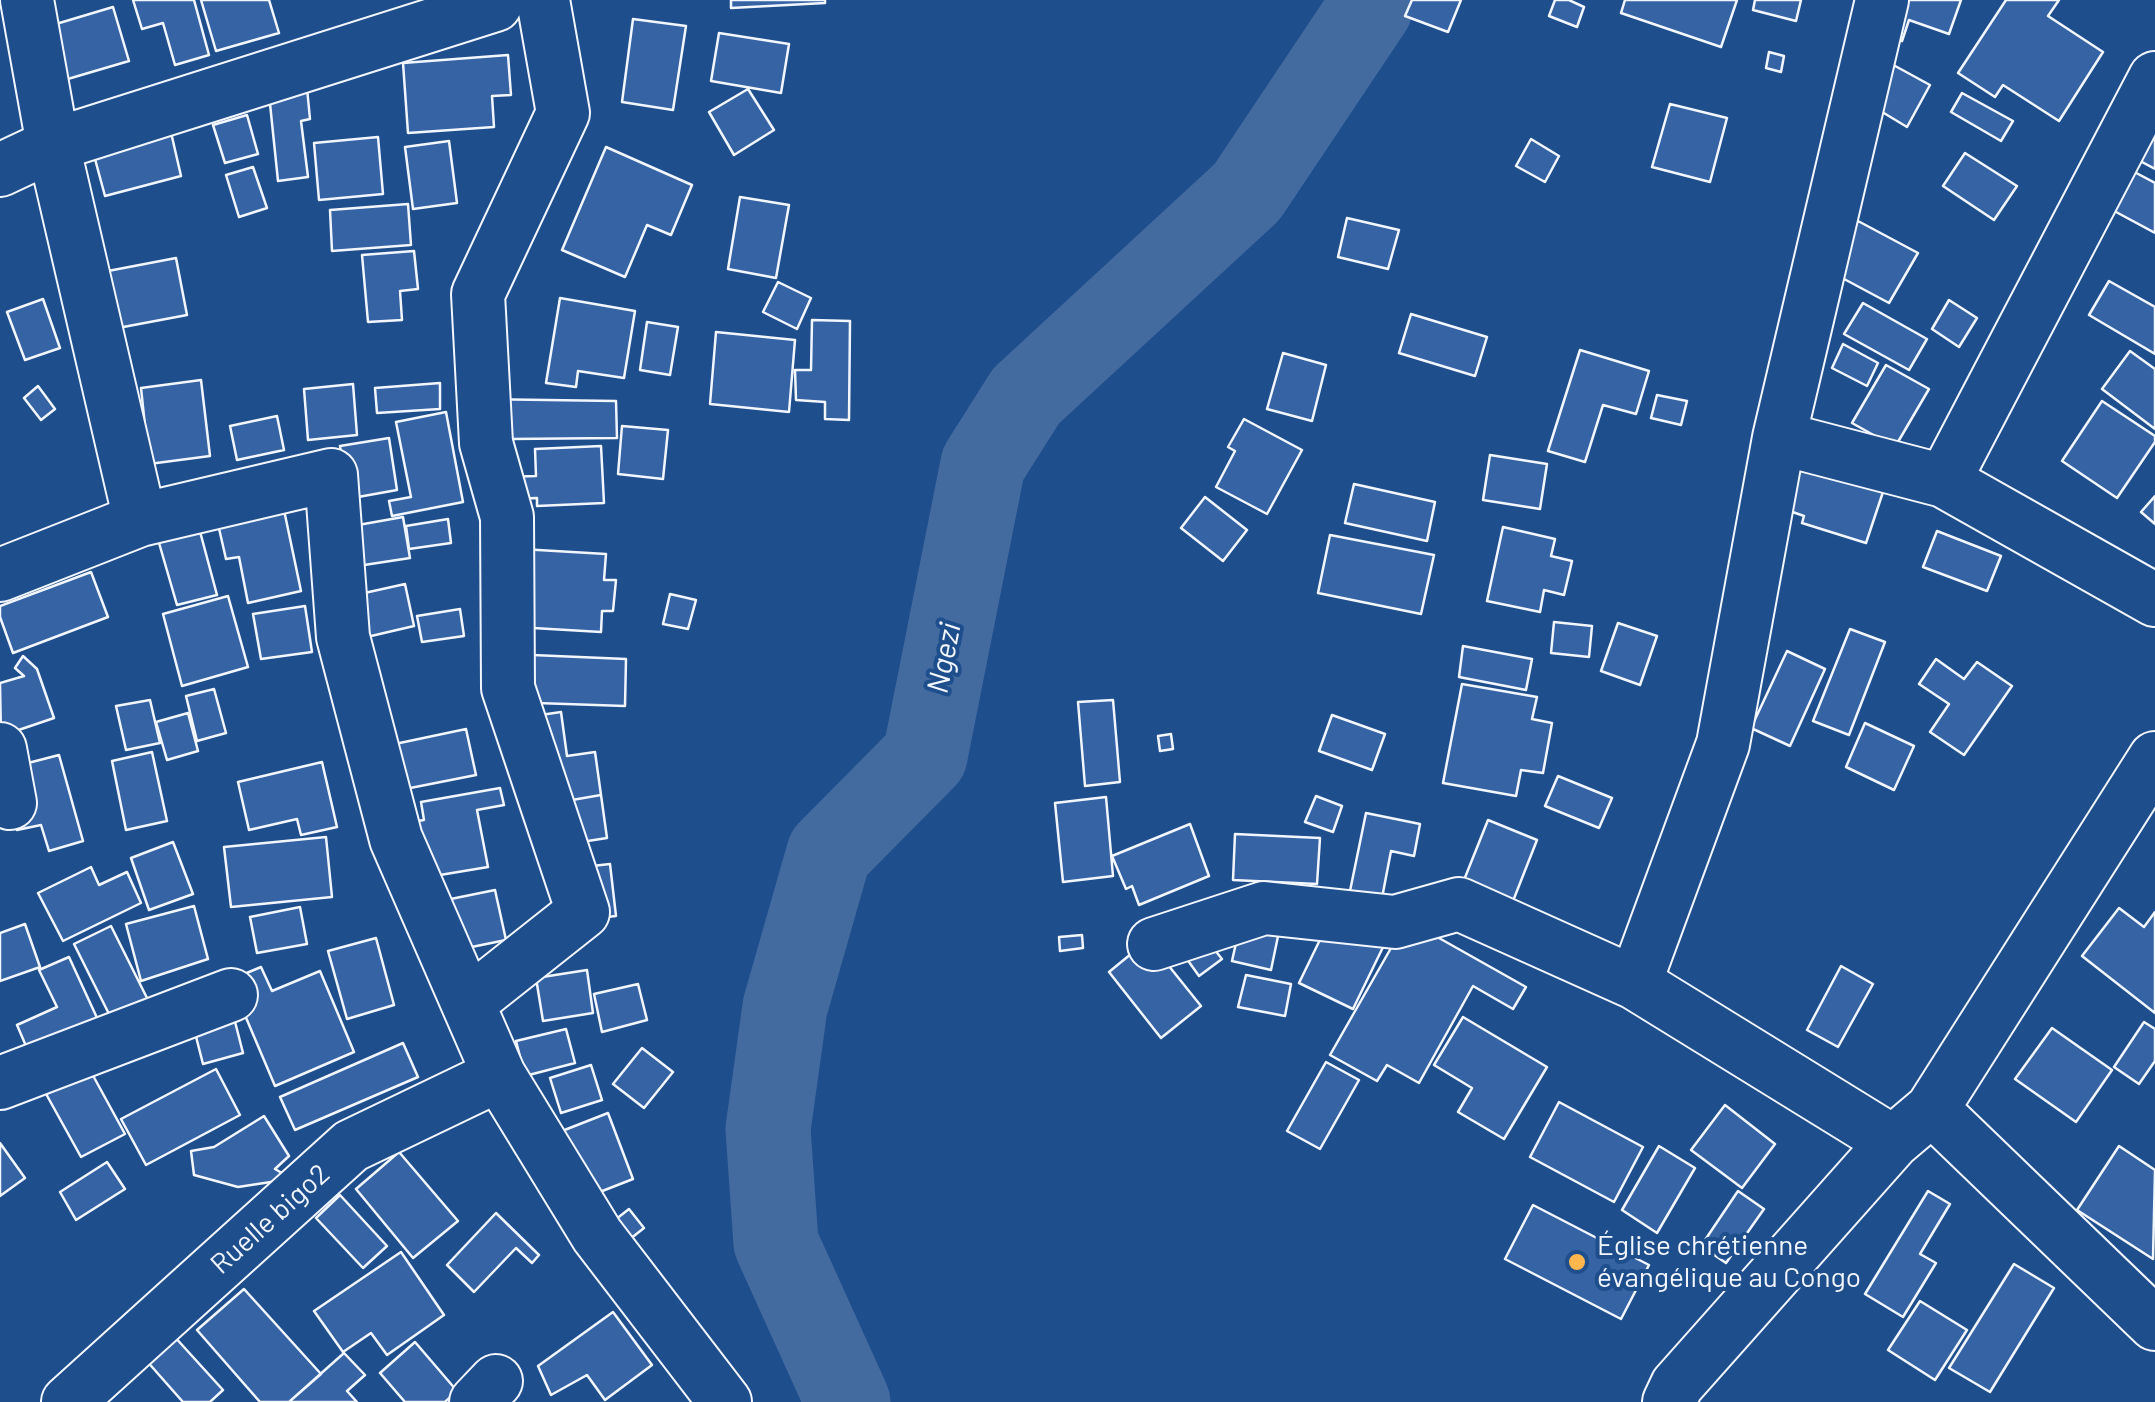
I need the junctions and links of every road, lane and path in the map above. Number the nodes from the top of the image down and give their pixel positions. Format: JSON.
{"nodes":[{"id":1,"x":27,"y":0,"type":"edge"},
{"id":2,"x":498,"y":0,"type":"edge"},
{"id":3,"x":542,"y":0,"type":"edge"},
{"id":4,"x":1882,"y":0,"type":"edge"},
{"id":5,"x":2155,"y":78,"type":"edge"},
{"id":6,"x":53,"y":146,"type":"junction"},
{"id":7,"x":0,"y":170,"type":"edge"},
{"id":8,"x":1778,"y":438,"type":"junction"},
{"id":9,"x":1944,"y":481,"type":"junction"},
{"id":10,"x":140,"y":520,"type":"junction"},
{"id":11,"x":0,"y":574,"type":"edge"},
{"id":12,"x":2155,"y":600,"type":"edge"},
{"id":13,"x":0,"y":749,"type":"edge"},
{"id":14,"x":2155,"y":758,"type":"edge"},
{"id":15,"x":10,"y":803,"type":"dead end"},
{"id":16,"x":1154,"y":944,"type":"dead end"},
{"id":17,"x":1635,"y":983,"type":"junction"},
{"id":18,"x":231,"y":995,"type":"dead end"},
{"id":19,"x":468,"y":1003,"type":"junction"},
{"id":20,"x":498,"y":1075,"type":"junction"},
{"id":21,"x":0,"y":1082,"type":"edge"},
{"id":22,"x":1932,"y":1109,"type":"junction"},
{"id":23,"x":1893,"y":1142,"type":"junction"},
{"id":24,"x":2155,"y":1324,"type":"edge"},
{"id":25,"x":68,"y":1402,"type":"edge"},
{"id":26,"x":725,"y":1402,"type":"edge"},
{"id":27,"x":1669,"y":1402,"type":"edge"}],
"edges":[{"from":1,"to":6,"type":"street"},
{"from":2,"to":6,"type":"street"},
{"from":3,"to":19,"type":"street"},
{"from":4,"to":8,"type":"street"},
{"from":5,"to":9,"type":"street"},
{"from":6,"to":7,"type":"street"},
{"from":6,"to":10,"type":"street"},
{"from":8,"to":9,"type":"street"},
{"from":8,"to":17,"type":"street"},
{"from":9,"to":12,"type":"street"},
{"from":10,"to":11,"type":"street"},
{"from":10,"to":19,"type":"street"},
{"from":13,"to":15,"type":"street"},
{"from":14,"to":22,"type":"street"},
{"from":16,"to":17,"type":"street"},
{"from":17,"to":23,"type":"street"},
{"from":18,"to":21,"type":"street"},
{"from":19,"to":20,"type":"street"},
{"from":20,"to":25,"type":"street","name":"Ruelle bigo2"},
{"from":20,"to":26,"type":"street"},
{"from":22,"to":23,"type":"street"},
{"from":22,"to":24,"type":"street"},
{"from":23,"to":27,"type":"street"}]}
